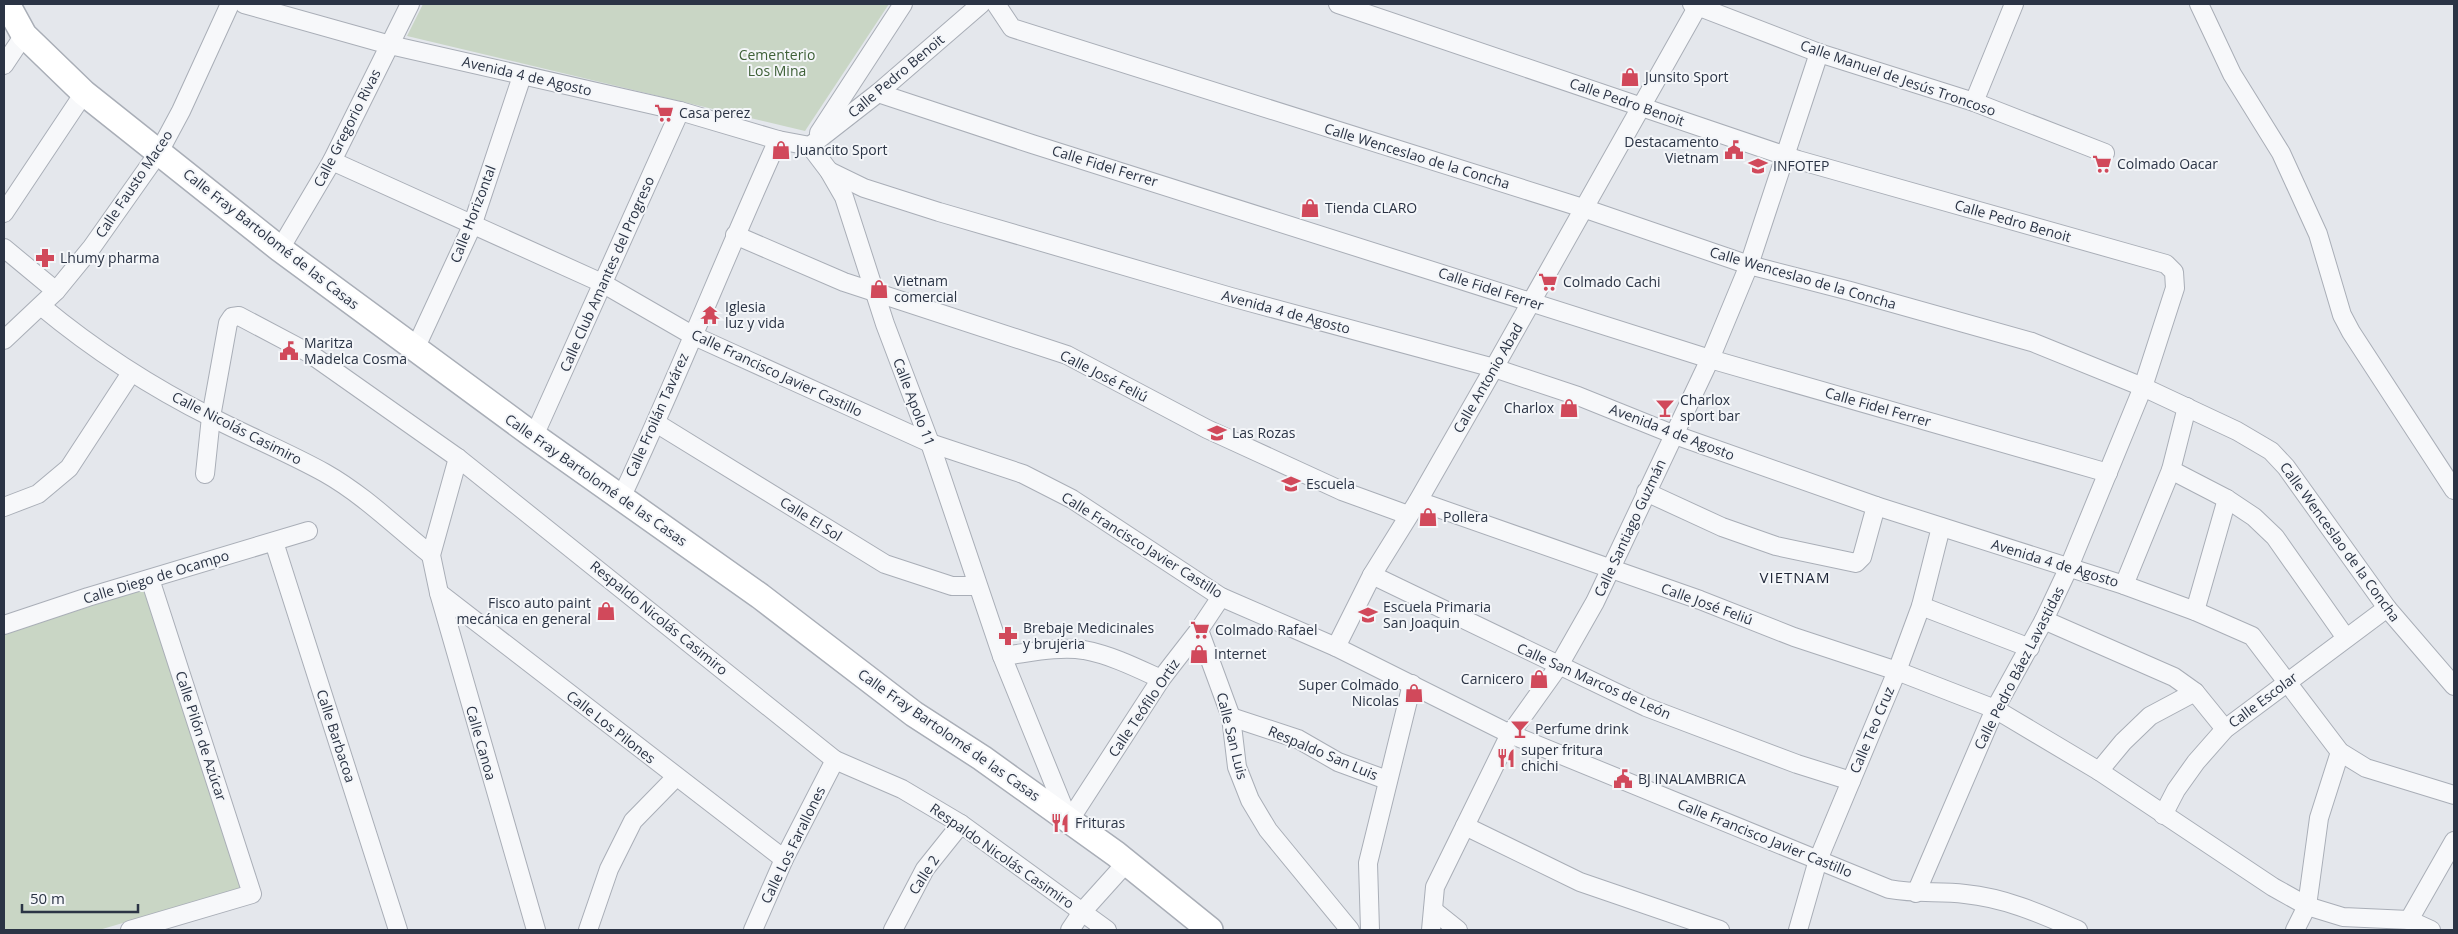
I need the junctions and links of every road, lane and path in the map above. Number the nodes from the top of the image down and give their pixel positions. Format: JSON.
{"nodes":[{"id":1,"x":7,"y":4,"type":"edge"},
{"id":2,"x":230,"y":4,"type":"edge"},
{"id":3,"x":244,"y":4,"type":"edge"},
{"id":4,"x":410,"y":4,"type":"edge"},
{"id":5,"x":904,"y":4,"type":"edge"},
{"id":6,"x":981,"y":4,"type":"edge"},
{"id":7,"x":996,"y":4,"type":"edge"},
{"id":8,"x":1338,"y":4,"type":"edge"},
{"id":9,"x":1696,"y":4,"type":"edge"},
{"id":10,"x":2014,"y":4,"type":"edge"},
{"id":11,"x":2199,"y":4,"type":"edge"},
{"id":12,"x":24,"y":35,"type":"junction"},
{"id":13,"x":390,"y":45,"type":"junction"},
{"id":14,"x":1819,"y":53,"type":"junction"},
{"id":15,"x":4,"y":65,"type":"edge"},
{"id":16,"x":522,"y":76,"type":"junction"},
{"id":17,"x":84,"y":93,"type":"junction"},
{"id":18,"x":878,"y":93,"type":"junction"},
{"id":19,"x":1974,"y":102,"type":"junction"},
{"id":20,"x":1640,"y":108,"type":"junction"},
{"id":21,"x":680,"y":111,"type":"junction"},
{"id":22,"x":778,"y":140,"type":"junction"},
{"id":23,"x":810,"y":146,"type":"junction"},
{"id":24,"x":159,"y":152,"type":"junction"},
{"id":25,"x":2105,"y":153,"type":"dead end"},
{"id":26,"x":1786,"y":155,"type":"junction"},
{"id":27,"x":332,"y":161,"type":"junction"},
{"id":28,"x":829,"y":171,"type":"junction"},
{"id":29,"x":1583,"y":208,"type":"junction"},
{"id":30,"x":4,"y":213,"type":"edge"},
{"id":31,"x":472,"y":226,"type":"junction"},
{"id":32,"x":735,"y":235,"type":"junction"},
{"id":33,"x":4,"y":248,"type":"edge"},
{"id":34,"x":280,"y":249,"type":"junction"},
{"id":35,"x":1749,"y":265,"type":"junction"},
{"id":36,"x":2174,"y":272,"type":"joint"},
{"id":37,"x":602,"y":283,"type":"junction"},
{"id":38,"x":873,"y":290,"type":"junction"},
{"id":39,"x":56,"y":291,"type":"junction"},
{"id":40,"x":1532,"y":302,"type":"junction"},
{"id":41,"x":41,"y":306,"type":"junction"},
{"id":42,"x":692,"y":335,"type":"junction"},
{"id":43,"x":4,"y":340,"type":"edge"},
{"id":44,"x":415,"y":349,"type":"junction"},
{"id":45,"x":1710,"y":358,"type":"junction"},
{"id":46,"x":1494,"y":368,"type":"junction"},
{"id":47,"x":131,"y":373,"type":"junction"},
{"id":48,"x":2143,"y":388,"type":"junction"},
{"id":49,"x":2187,"y":407,"type":"junction"},
{"id":50,"x":211,"y":417,"type":"junction"},
{"id":51,"x":656,"y":423,"type":"junction"},
{"id":52,"x":1675,"y":434,"type":"junction"},
{"id":53,"x":534,"y":436,"type":"junction"},
{"id":54,"x":930,"y":443,"type":"junction"},
{"id":55,"x":458,"y":458,"type":"junction"},
{"id":56,"x":2171,"y":470,"type":"junction"},
{"id":57,"x":2108,"y":473,"type":"junction"},
{"id":58,"x":205,"y":474,"type":"dead end"},
{"id":59,"x":2454,"y":490,"type":"edge"},
{"id":60,"x":1646,"y":492,"type":"junction"},
{"id":61,"x":621,"y":498,"type":"junction"},
{"id":62,"x":2227,"y":499,"type":"junction"},
{"id":63,"x":1418,"y":501,"type":"junction"},
{"id":64,"x":1876,"y":506,"type":"junction"},
{"id":65,"x":4,"y":507,"type":"edge"},
{"id":66,"x":1408,"y":516,"type":"junction"},
{"id":67,"x":1941,"y":527,"type":"junction"},
{"id":68,"x":308,"y":531,"type":"dead end"},
{"id":69,"x":274,"y":542,"type":"junction"},
{"id":70,"x":431,"y":555,"type":"junction"},
{"id":71,"x":2069,"y":567,"type":"junction"},
{"id":72,"x":1610,"y":569,"type":"junction"},
{"id":73,"x":1372,"y":575,"type":"junction"},
{"id":74,"x":150,"y":579,"type":"junction"},
{"id":75,"x":2124,"y":585,"type":"junction"},
{"id":76,"x":977,"y":586,"type":"junction"},
{"id":77,"x":439,"y":593,"type":"junction"},
{"id":78,"x":1221,"y":596,"type":"junction"},
{"id":79,"x":1921,"y":606,"type":"junction"},
{"id":80,"x":2387,"y":608,"type":"junction"},
{"id":81,"x":2195,"y":611,"type":"junction"},
{"id":82,"x":2044,"y":620,"type":"junction"},
{"id":83,"x":4,"y":625,"type":"edge"},
{"id":84,"x":1199,"y":630,"type":"junction"},
{"id":85,"x":2346,"y":638,"type":"junction"},
{"id":86,"x":1336,"y":647,"type":"junction"},
{"id":87,"x":2030,"y":648,"type":"junction"},
{"id":88,"x":1002,"y":656,"type":"junction"},
{"id":89,"x":1558,"y":667,"type":"junction"},
{"id":90,"x":1897,"y":671,"type":"junction"},
{"id":91,"x":1162,"y":679,"type":"junction"},
{"id":92,"x":2286,"y":683,"type":"junction"},
{"id":93,"x":1412,"y":684,"type":"junction"},
{"id":94,"x":2454,"y":686,"type":"edge"},
{"id":95,"x":2195,"y":692,"type":"junction"},
{"id":96,"x":1995,"y":709,"type":"junction"},
{"id":97,"x":1231,"y":717,"type":"junction"},
{"id":98,"x":2225,"y":729,"type":"junction"},
{"id":99,"x":1510,"y":734,"type":"junction"},
{"id":100,"x":2340,"y":752,"type":"junction"},
{"id":101,"x":835,"y":760,"type":"junction"},
{"id":102,"x":2099,"y":771,"type":"junction"},
{"id":103,"x":676,"y":777,"type":"junction"},
{"id":104,"x":1387,"y":780,"type":"junction"},
{"id":105,"x":1851,"y":781,"type":"junction"},
{"id":106,"x":2454,"y":795,"type":"edge"},
{"id":107,"x":2163,"y":815,"type":"junction"},
{"id":108,"x":1069,"y":821,"type":"junction"},
{"id":109,"x":962,"y":824,"type":"junction"},
{"id":110,"x":1465,"y":826,"type":"junction"},
{"id":111,"x":2454,"y":841,"type":"edge"},
{"id":112,"x":784,"y":859,"type":"junction"},
{"id":113,"x":1818,"y":860,"type":"junction"},
{"id":114,"x":1127,"y":862,"type":"junction"},
{"id":115,"x":1916,"y":894,"type":"junction"},
{"id":116,"x":2307,"y":906,"type":"junction"},
{"id":117,"x":1433,"y":910,"type":"junction"},
{"id":118,"x":1082,"y":912,"type":"junction"},
{"id":119,"x":2409,"y":920,"type":"junction"},
{"id":120,"x":130,"y":930,"type":"edge"},
{"id":121,"x":398,"y":930,"type":"edge"},
{"id":122,"x":536,"y":930,"type":"edge"},
{"id":123,"x":588,"y":930,"type":"edge"},
{"id":124,"x":753,"y":930,"type":"edge"},
{"id":125,"x":893,"y":930,"type":"edge"},
{"id":126,"x":1070,"y":930,"type":"edge"},
{"id":127,"x":1107,"y":930,"type":"edge"},
{"id":128,"x":1210,"y":930,"type":"edge"},
{"id":129,"x":1350,"y":930,"type":"edge"},
{"id":130,"x":1370,"y":930,"type":"edge"},
{"id":131,"x":1431,"y":930,"type":"edge"},
{"id":132,"x":1458,"y":930,"type":"edge"},
{"id":133,"x":1720,"y":930,"type":"edge"},
{"id":134,"x":1798,"y":930,"type":"edge"},
{"id":135,"x":2078,"y":930,"type":"edge"},
{"id":136,"x":2295,"y":930,"type":"edge"},
{"id":137,"x":2431,"y":930,"type":"edge"}],
"edges":[{"from":1,"to":12,"type":"main road","name":"Calle Fray Bartolomé de las Casas"},
{"from":2,"to":24,"type":"street","name":"Calle Fausto Maceo"},
{"from":3,"to":13,"type":"street","name":"Avenida 4 de Agosto"},
{"from":4,"to":13,"type":"street","name":"Calle Gregorio Rivas"},
{"from":5,"to":23,"type":"street"},
{"from":6,"to":18,"type":"street","name":"Calle Pedro Benoit"},
{"from":7,"to":29,"type":"street","name":"Calle Wenceslao de la Concha"},
{"from":8,"to":20,"type":"street","name":"Calle Pedro Benoit"},
{"from":9,"to":14,"type":"street","name":"Calle Manuel de Jesús Troncoso"},
{"from":9,"to":20,"type":"street","name":"Calle Antonio Abad"},
{"from":10,"to":19,"type":"street"},
{"from":11,"to":59,"type":"street"},
{"from":12,"to":15,"type":"street"},
{"from":12,"to":17,"type":"main road","name":"Calle Fray Bartolomé de las Casas"},
{"from":13,"to":16,"type":"street","name":"Avenida 4 de Agosto"},
{"from":13,"to":27,"type":"street","name":"Calle Gregorio Rivas"},
{"from":14,"to":19,"type":"street","name":"Calle Manuel de Jesús Troncoso"},
{"from":14,"to":26,"type":"street","name":"Calle Santiago Guzmán"},
{"from":16,"to":21,"type":"street","name":"Avenida 4 de Agosto"},
{"from":16,"to":31,"type":"street","name":"Calle Horizontal"},
{"from":17,"to":24,"type":"main road","name":"Calle Fray Bartolomé de las Casas"},
{"from":17,"to":30,"type":"street"},
{"from":18,"to":23,"type":"street","name":"Calle Pedro Benoit"},
{"from":18,"to":40,"type":"street","name":"Calle Fidel Ferrer"},
{"from":19,"to":25,"type":"street","name":"Calle Manuel de Jesús Troncoso"},
{"from":20,"to":26,"type":"street","name":"Calle Pedro Benoit"},
{"from":20,"to":29,"type":"street","name":"Calle Antonio Abad"},
{"from":21,"to":22,"type":"street","name":"Avenida 4 de Agosto"},
{"from":21,"to":37,"type":"street","name":"Calle Club Amantes del Progreso"},
{"from":22,"to":23,"type":"street","name":"Avenida 4 de Agosto"},
{"from":22,"to":32,"type":"street","name":"Calle Froilán Tavárez"},
{"from":23,"to":28,"type":"street","name":"Calle Apolo 11"},
{"from":24,"to":34,"type":"main road","name":"Calle Fray Bartolomé de las Casas"},
{"from":24,"to":39,"type":"street","name":"Calle Fausto Maceo"},
{"from":26,"to":35,"type":"street","name":"Calle Santiago Guzmán"},
{"from":26,"to":36,"type":"street","name":"Calle Pedro Benoit"},
{"from":27,"to":31,"type":"street","name":"Calle Francisco Javier Castillo"},
{"from":27,"to":34,"type":"street","name":"Calle Gregorio Rivas"},
{"from":28,"to":38,"type":"street","name":"Calle Apolo 11"},
{"from":28,"to":46,"type":"street","name":"Avenida 4 de Agosto"},
{"from":29,"to":35,"type":"street","name":"Calle Wenceslao de la Concha"},
{"from":29,"to":40,"type":"street","name":"Calle Antonio Abad"},
{"from":31,"to":37,"type":"street","name":"Calle Francisco Javier Castillo"},
{"from":31,"to":44,"type":"street","name":"Calle Horizontal"},
{"from":32,"to":38,"type":"street","name":"Calle José Feliú"},
{"from":32,"to":42,"type":"street","name":"Calle Froilán Tavárez"},
{"from":33,"to":39,"type":"street"},
{"from":34,"to":44,"type":"main road","name":"Calle Fray Bartolomé de las Casas"},
{"from":35,"to":45,"type":"street","name":"Calle Santiago Guzmán"},
{"from":35,"to":48,"type":"street","name":"Calle Wenceslao de la Concha"},
{"from":36,"to":48,"type":"street","name":"Calle Pedro Báez Lavastidas"},
{"from":37,"to":42,"type":"street","name":"Calle Francisco Javier Castillo"},
{"from":37,"to":53,"type":"street","name":"Calle Club Amantes del Progreso"},
{"from":38,"to":54,"type":"street","name":"Calle Apolo 11"},
{"from":38,"to":66,"type":"street","name":"Calle José Feliú"},
{"from":39,"to":41,"type":"street","name":"Calle Fausto Maceo"},
{"from":40,"to":45,"type":"street","name":"Calle Fidel Ferrer"},
{"from":40,"to":46,"type":"street","name":"Calle Antonio Abad"},
{"from":41,"to":43,"type":"street","name":"Calle Fausto Maceo"},
{"from":41,"to":47,"type":"street","name":"Calle Nicolás Casimiro"},
{"from":42,"to":51,"type":"street","name":"Calle Froilán Tavárez"},
{"from":42,"to":54,"type":"street","name":"Calle Francisco Javier Castillo"},
{"from":44,"to":53,"type":"main road","name":"Calle Fray Bartolomé de las Casas"},
{"from":45,"to":52,"type":"street","name":"Calle Santiago Guzmán"},
{"from":45,"to":57,"type":"street","name":"Calle Fidel Ferrer"},
{"from":46,"to":52,"type":"street","name":"Avenida 4 de Agosto"},
{"from":46,"to":63,"type":"street","name":"Calle Antonio Abad"},
{"from":47,"to":50,"type":"street","name":"Calle Nicolás Casimiro"},
{"from":47,"to":65,"type":"street"},
{"from":48,"to":49,"type":"street","name":"Calle Wenceslao de la Concha"},
{"from":48,"to":57,"type":"street","name":"Calle Pedro Báez Lavastidas"},
{"from":49,"to":56,"type":"street"},
{"from":49,"to":80,"type":"street","name":"Calle Wenceslao de la Concha"},
{"from":50,"to":55,"type":"street","name":"Respaldo Nicolás Casimiro"},
{"from":50,"to":58,"type":"street"},
{"from":50,"to":70,"type":"street","name":"Calle Nicolás Casimiro"},
{"from":51,"to":61,"type":"street","name":"Calle Froilán Tavárez"},
{"from":51,"to":76,"type":"street","name":"Calle El Sol"},
{"from":52,"to":60,"type":"street","name":"Calle Santiago Guzmán"},
{"from":52,"to":64,"type":"street","name":"Avenida 4 de Agosto"},
{"from":53,"to":61,"type":"main road","name":"Calle Fray Bartolomé de las Casas"},
{"from":54,"to":76,"type":"street","name":"Calle Apolo 11"},
{"from":54,"to":78,"type":"street","name":"Calle Francisco Javier Castillo"},
{"from":55,"to":70,"type":"street"},
{"from":55,"to":101,"type":"street","name":"Respaldo Nicolás Casimiro"},
{"from":56,"to":62,"type":"street"},
{"from":56,"to":75,"type":"street"},
{"from":57,"to":71,"type":"street","name":"Calle Pedro Báez Lavastidas"},
{"from":60,"to":64,"type":"street"},
{"from":60,"to":72,"type":"street","name":"Calle Santiago Guzmán"},
{"from":61,"to":108,"type":"main road","name":"Calle Fray Bartolomé de las Casas"},
{"from":62,"to":81,"type":"street"},
{"from":62,"to":85,"type":"street"},
{"from":63,"to":66,"type":"street","name":"Calle Antonio Abad"},
{"from":63,"to":72,"type":"street","name":"Calle José Feliú"},
{"from":64,"to":67,"type":"street","name":"Avenida 4 de Agosto"},
{"from":66,"to":73,"type":"street","name":"Calle Antonio Abad"},
{"from":67,"to":71,"type":"street","name":"Avenida 4 de Agosto"},
{"from":67,"to":79,"type":"street","name":"Calle Teo Cruz"},
{"from":68,"to":69,"type":"street","name":"Calle Diego de Ocampo"},
{"from":69,"to":74,"type":"street","name":"Calle Diego de Ocampo"},
{"from":69,"to":121,"type":"street","name":"Calle Barbacoa"},
{"from":70,"to":77,"type":"street","name":"Calle Canoa"},
{"from":71,"to":75,"type":"street","name":"Avenida 4 de Agosto"},
{"from":71,"to":82,"type":"street","name":"Calle Pedro Báez Lavastidas"},
{"from":72,"to":89,"type":"street","name":"Calle Santiago Guzmán"},
{"from":72,"to":90,"type":"street","name":"Calle José Feliú"},
{"from":73,"to":86,"type":"street","name":"Calle Antonio Abad"},
{"from":73,"to":89,"type":"street","name":"Calle San Marcos de León"},
{"from":74,"to":83,"type":"street","name":"Calle Diego de Ocampo"},
{"from":74,"to":120,"type":"street","name":"Calle Pilón de Azúcar"},
{"from":75,"to":81,"type":"street","name":"Avenida 4 de Agosto"},
{"from":76,"to":88,"type":"street","name":"Calle Apolo 11"},
{"from":77,"to":103,"type":"street","name":"Calle Los Pilones"},
{"from":77,"to":122,"type":"street","name":"Calle Canoa"},
{"from":78,"to":84,"type":"street","name":"Calle Teófilo Ortiz"},
{"from":78,"to":86,"type":"street","name":"Calle Francisco Javier Castillo"},
{"from":79,"to":87,"type":"street"},
{"from":79,"to":90,"type":"street","name":"Calle Teo Cruz"},
{"from":80,"to":85,"type":"street","name":"Calle Escolar"},
{"from":80,"to":94,"type":"street","name":"Calle Wenceslao de la Concha"},
{"from":81,"to":92,"type":"street","name":"Avenida 4 de Agosto"},
{"from":82,"to":87,"type":"street","name":"Calle Pedro Báez Lavastidas"},
{"from":82,"to":95,"type":"street"},
{"from":84,"to":91,"type":"street","name":"Calle Teófilo Ortiz"},
{"from":84,"to":97,"type":"street","name":"Calle San Luis"},
{"from":85,"to":92,"type":"street","name":"Calle Escolar"},
{"from":86,"to":93,"type":"street","name":"Calle Francisco Javier Castillo"},
{"from":87,"to":96,"type":"street","name":"Calle Pedro Báez Lavastidas"},
{"from":88,"to":91,"type":"street"},
{"from":88,"to":108,"type":"street","name":"Calle Apolo 11"},
{"from":89,"to":99,"type":"street","name":"Calle Santiago Guzmán"},
{"from":89,"to":105,"type":"street","name":"Calle San Marcos de León"},
{"from":90,"to":96,"type":"street","name":"Calle José Feliú"},
{"from":90,"to":105,"type":"street","name":"Calle Teo Cruz"},
{"from":91,"to":108,"type":"street","name":"Calle Teófilo Ortiz"},
{"from":92,"to":98,"type":"street","name":"Calle Escolar"},
{"from":92,"to":100,"type":"street","name":"Avenida 4 de Agosto"},
{"from":93,"to":99,"type":"street","name":"Calle Francisco Javier Castillo"},
{"from":93,"to":104,"type":"street"},
{"from":95,"to":98,"type":"street"},
{"from":95,"to":102,"type":"street"},
{"from":96,"to":102,"type":"street","name":"Calle José Feliú"},
{"from":96,"to":115,"type":"street","name":"Calle Pedro Báez Lavastidas"},
{"from":97,"to":104,"type":"street","name":"Respaldo San Luis"},
{"from":97,"to":129,"type":"street","name":"Calle San Luis"},
{"from":98,"to":107,"type":"street","name":"Calle Escolar"},
{"from":99,"to":110,"type":"street","name":"Calle Santiago Guzmán"},
{"from":99,"to":113,"type":"street","name":"Calle Francisco Javier Castillo"},
{"from":100,"to":106,"type":"street","name":"Avenida 4 de Agosto"},
{"from":100,"to":116,"type":"street"},
{"from":101,"to":109,"type":"street","name":"Respaldo Nicolás Casimiro"},
{"from":101,"to":112,"type":"street","name":"Calle Los Farallones"},
{"from":102,"to":107,"type":"street","name":"Calle José Feliú"},
{"from":103,"to":112,"type":"street","name":"Calle Los Pilones"},
{"from":103,"to":123,"type":"street"},
{"from":104,"to":130,"type":"street"},
{"from":105,"to":113,"type":"street","name":"Calle Teo Cruz"},
{"from":107,"to":116,"type":"street","name":"Calle José Feliú"},
{"from":108,"to":114,"type":"main road","name":"Calle Fray Bartolomé de las Casas"},
{"from":109,"to":118,"type":"street","name":"Respaldo Nicolás Casimiro"},
{"from":109,"to":125,"type":"street","name":"Calle 2"},
{"from":110,"to":117,"type":"street","name":"Calle Santiago Guzmán"},
{"from":110,"to":133,"type":"street"},
{"from":111,"to":119,"type":"street"},
{"from":112,"to":124,"type":"street","name":"Calle Los Farallones"},
{"from":113,"to":115,"type":"street","name":"Calle Francisco Javier Castillo"},
{"from":113,"to":134,"type":"street","name":"Calle Teo Cruz"},
{"from":114,"to":118,"type":"street"},
{"from":114,"to":128,"type":"main road","name":"Calle Fray Bartolomé de las Casas"},
{"from":115,"to":135,"type":"street","name":"Calle Francisco Javier Castillo"},
{"from":116,"to":119,"type":"street","name":"Calle José Feliú"},
{"from":116,"to":136,"type":"street"},
{"from":117,"to":131,"type":"street","name":"Calle Santiago Guzmán"},
{"from":117,"to":132,"type":"street"},
{"from":118,"to":126,"type":"street"},
{"from":118,"to":127,"type":"street","name":"Respaldo Nicolás Casimiro"},
{"from":119,"to":137,"type":"street"}]}
